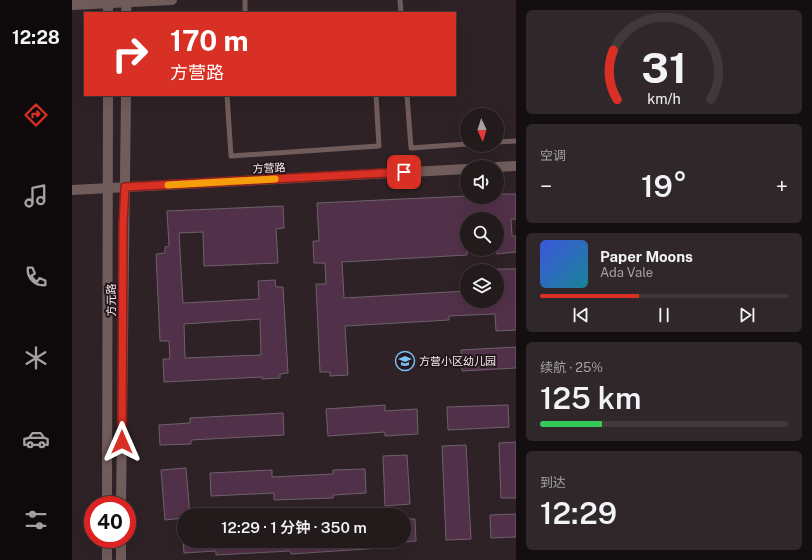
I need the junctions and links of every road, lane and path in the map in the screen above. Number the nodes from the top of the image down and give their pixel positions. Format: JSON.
{"nodes":[{"id":1,"x":172,"y":0,"type":"edge"},
{"id":2,"x":245,"y":0,"type":"edge"},
{"id":3,"x":400,"y":0,"type":"edge"},
{"id":4,"x":72,"y":5,"type":"edge"},
{"id":5,"x":126,"y":5,"type":"edge"},
{"id":6,"x":108,"y":6,"type":"edge"},
{"id":7,"x":246,"y":12,"type":"edge"},
{"id":8,"x":401,"y":12,"type":"edge"},
{"id":9,"x":108,"y":96,"type":"edge"},
{"id":10,"x":126,"y":96,"type":"edge"},
{"id":11,"x":228,"y":96,"type":"edge"},
{"id":12,"x":376,"y":96,"type":"edge"},
{"id":13,"x":407,"y":96,"type":"edge"},
{"id":14,"x":516,"y":141,"type":"edge"},
{"id":15,"x":504,"y":142,"type":"edge"},
{"id":16,"x":460,"y":144,"type":"edge"},
{"id":17,"x":516,"y":166,"type":"edge"},
{"id":18,"x":504,"y":167,"type":"edge"},
{"id":19,"x":460,"y":169,"type":"edge"},
{"id":20,"x":125,"y":187,"type":"junction"},
{"id":21,"x":109,"y":188,"type":"junction"},
{"id":22,"x":72,"y":190,"type":"edge"},
{"id":23,"x":107,"y":496,"type":"edge"},
{"id":24,"x":121,"y":496,"type":"edge"},
{"id":25,"x":107,"y":548,"type":"edge"},
{"id":26,"x":121,"y":548,"type":"edge"},
{"id":27,"x":107,"y":560,"type":"edge"},
{"id":28,"x":121,"y":560,"type":"edge"}],
"edges":[{"from":1,"to":5,"type":"street"},
{"from":2,"to":7,"type":"lane"},
{"from":3,"to":8,"type":"lane"},
{"from":4,"to":6,"type":"street"},
{"from":5,"to":6,"type":"street"},
{"from":9,"to":21,"type":"street","name":"方元路"},
{"from":10,"to":20,"type":"street","name":"方元路"},
{"from":11,"to":12,"type":"lane"},
{"from":13,"to":16,"type":"lane"},
{"from":14,"to":15,"type":"lane"},
{"from":17,"to":18,"type":"street"},
{"from":19,"to":20,"type":"street","name":"方营路"},
{"from":20,"to":21,"type":"street","name":"方营路"},
{"from":20,"to":24,"type":"street","name":"方元路"},
{"from":21,"to":22,"type":"street","name":"方营路"},
{"from":21,"to":23,"type":"street","name":"方元路"},
{"from":25,"to":27,"type":"street"},
{"from":26,"to":28,"type":"street"}]}
